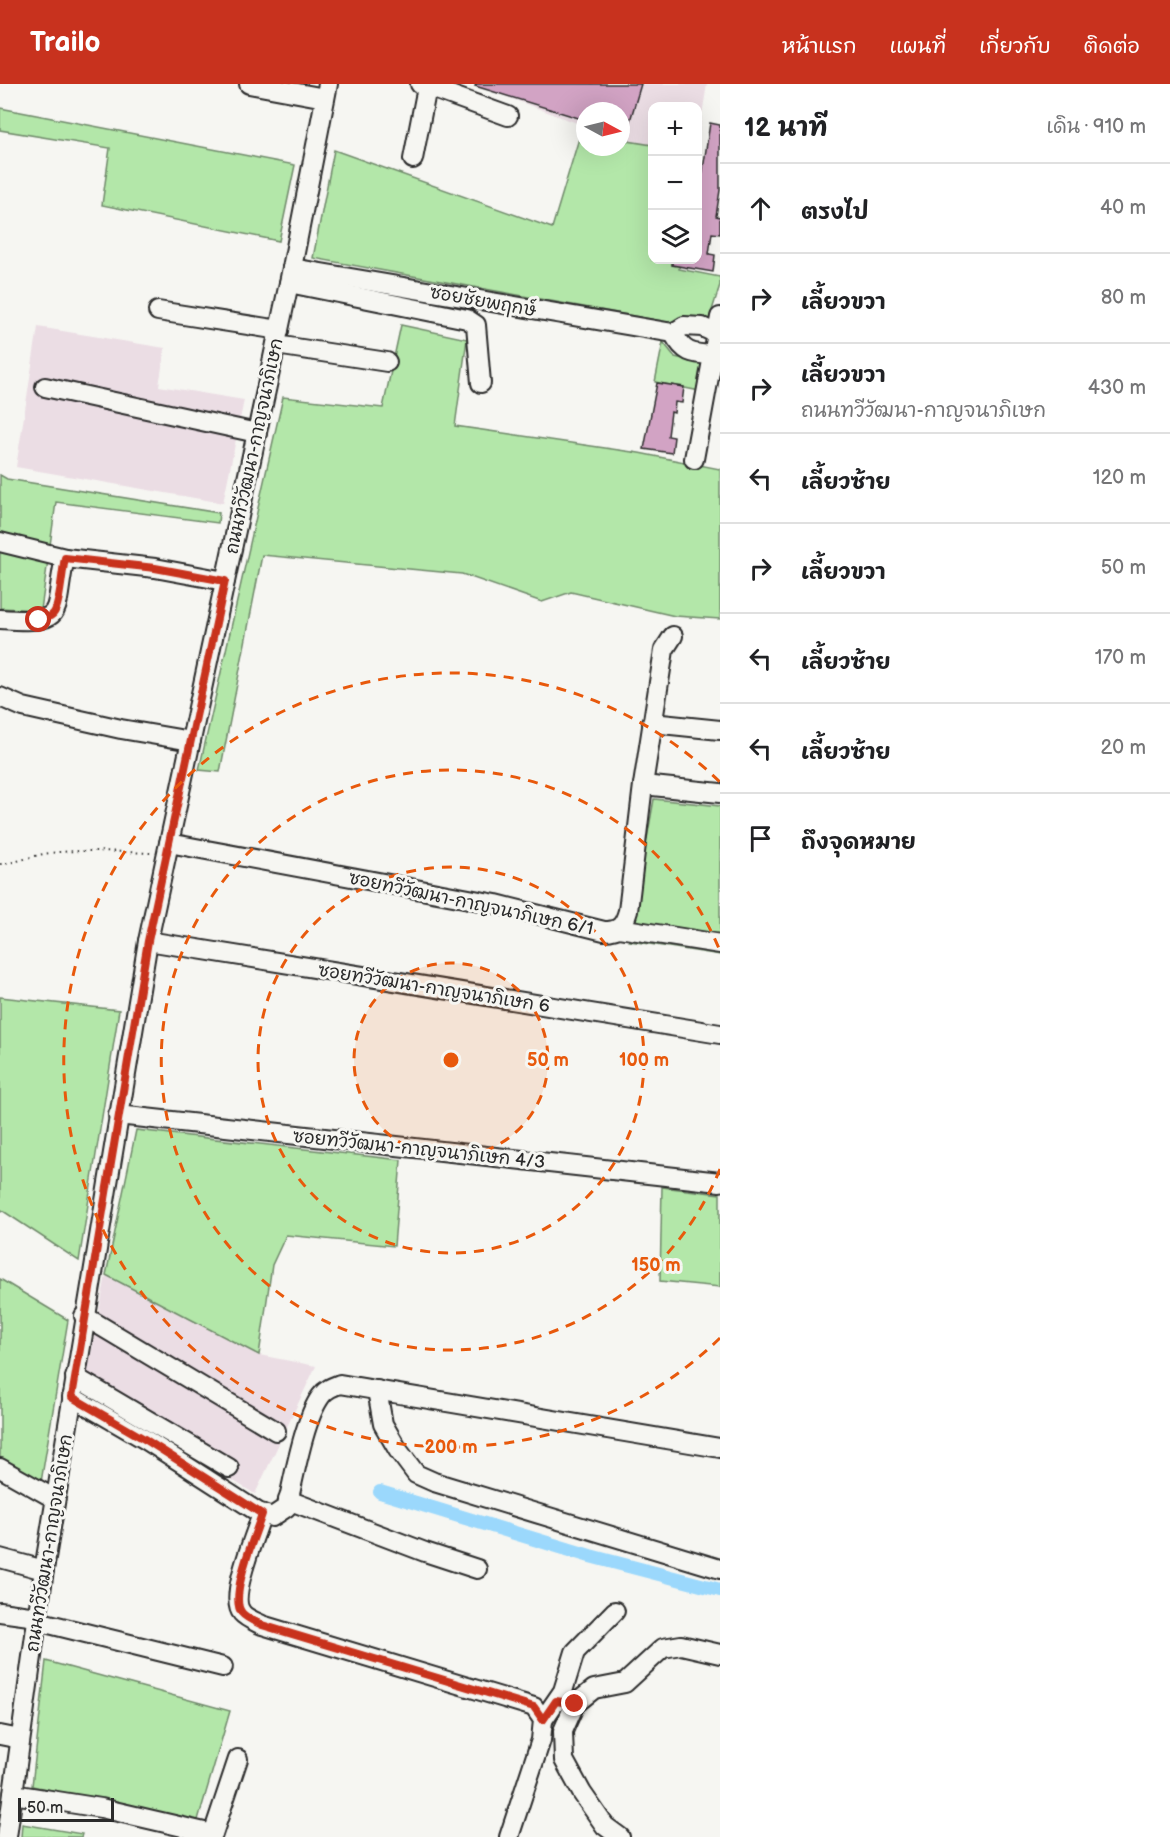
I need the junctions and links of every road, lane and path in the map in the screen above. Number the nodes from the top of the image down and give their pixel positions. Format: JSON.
{"nodes":[{"id":1,"x":249,"y":84,"type":"edge"},
{"id":2,"x":424,"y":86,"type":"edge"},
{"id":3,"x":326,"y":91,"type":"edge"},
{"id":4,"x":507,"y":116,"type":"dead end"},
{"id":5,"x":413,"y":159,"type":"dead end"},
{"id":6,"x":291,"y":276,"type":"junction"},
{"id":7,"x":158,"y":311,"type":"dead end"},
{"id":8,"x":673,"y":333,"type":"junction"},
{"id":9,"x":278,"y":338,"type":"junction"},
{"id":10,"x":717,"y":341,"type":"edge"},
{"id":11,"x":387,"y":362,"type":"dead end"},
{"id":12,"x":481,"y":383,"type":"dead end"},
{"id":13,"x":45,"y":387,"type":"dead end"},
{"id":14,"x":257,"y":433,"type":"junction"},
{"id":15,"x":694,"y":459,"type":"dead end"},
{"id":16,"x":0,"y":542,"type":"edge"},
{"id":17,"x":65,"y":558,"type":"junction"},
{"id":18,"x":225,"y":581,"type":"junction"},
{"id":19,"x":0,"y":620,"type":"edge"},
{"id":20,"x":674,"y":636,"type":"dead end"},
{"id":21,"x":0,"y":697,"type":"edge"},
{"id":22,"x":652,"y":723,"type":"junction"},
{"id":23,"x":720,"y":730,"type":"edge"},
{"id":24,"x":191,"y":741,"type":"junction"},
{"id":25,"x":643,"y":785,"type":"junction"},
{"id":26,"x":720,"y":793,"type":"edge"},
{"id":27,"x":168,"y":849,"type":"junction"},
{"id":28,"x":0,"y":864,"type":"edge"},
{"id":29,"x":620,"y":928,"type":"junction"},
{"id":30,"x":148,"y":941,"type":"junction"},
{"id":31,"x":720,"y":944,"type":"edge"},
{"id":32,"x":720,"y":1034,"type":"edge"},
{"id":33,"x":118,"y":1115,"type":"junction"},
{"id":34,"x":720,"y":1182,"type":"edge"},
{"id":35,"x":84,"y":1316,"type":"junction"},
{"id":36,"x":75,"y":1377,"type":"junction"},
{"id":37,"x":377,"y":1390,"type":"junction"},
{"id":38,"x":72,"y":1397,"type":"junction"},
{"id":39,"x":276,"y":1431,"type":"dead end"},
{"id":40,"x":720,"y":1448,"type":"edge"},
{"id":41,"x":0,"y":1468,"type":"edge"},
{"id":42,"x":229,"y":1468,"type":"dead end"},
{"id":43,"x":55,"y":1499,"type":"junction"},
{"id":44,"x":288,"y":1500,"type":"junction"},
{"id":45,"x":262,"y":1514,"type":"junction"},
{"id":46,"x":0,"y":1558,"type":"edge"},
{"id":47,"x":477,"y":1569,"type":"dead end"},
{"id":48,"x":720,"y":1569,"type":"edge"},
{"id":49,"x":44,"y":1570,"type":"junction"},
{"id":50,"x":615,"y":1611,"type":"dead end"},
{"id":51,"x":0,"y":1612,"type":"edge"},
{"id":52,"x":37,"y":1619,"type":"junction"},
{"id":53,"x":720,"y":1654,"type":"edge"},
{"id":54,"x":223,"y":1666,"type":"dead end"},
{"id":55,"x":556,"y":1701,"type":"junction"},
{"id":56,"x":575,"y":1704,"type":"junction"},
{"id":57,"x":543,"y":1720,"type":"junction"},
{"id":58,"x":0,"y":1735,"type":"edge"},
{"id":59,"x":20,"y":1739,"type":"junction"},
{"id":60,"x":238,"y":1759,"type":"dead end"},
{"id":61,"x":13,"y":1794,"type":"junction"},
{"id":62,"x":7,"y":1837,"type":"edge"},
{"id":63,"x":509,"y":1837,"type":"edge"},
{"id":64,"x":620,"y":1837,"type":"edge"}],
"edges":[{"from":1,"to":3,"type":"street"},
{"from":2,"to":4,"type":"street"},
{"from":2,"to":5,"type":"street"},
{"from":3,"to":6,"type":"street","name":"ถนนทวีวัฒนา-กาญจนาภิเษก"},
{"from":6,"to":8,"type":"street","name":"ซอยชัยพฤกษ์"},
{"from":6,"to":9,"type":"street","name":"ถนนทวีวัฒนา-กาญจนาภิเษก"},
{"from":6,"to":12,"type":"street"},
{"from":7,"to":9,"type":"street"},
{"from":8,"to":10,"type":"street","name":"ซอยชัยพฤกษ์"},
{"from":8,"to":10,"type":"street"},
{"from":9,"to":11,"type":"street"},
{"from":9,"to":14,"type":"street","name":"ถนนทวีวัฒนา-กาญจนาภิเษก"},
{"from":10,"to":15,"type":"street"},
{"from":13,"to":14,"type":"street"},
{"from":14,"to":18,"type":"street","name":"ถนนทวีวัฒนา-กาญจนาภิเษก"},
{"from":16,"to":17,"type":"street"},
{"from":17,"to":18,"type":"street"},
{"from":17,"to":19,"type":"street"},
{"from":18,"to":24,"type":"street","name":"ถนนทวีวัฒนา-กาญจนาภิเษก"},
{"from":20,"to":22,"type":"street","name":"ซอยทวีวัฒนา-กาญจนาภิเษก 6/1"},
{"from":21,"to":24,"type":"street"},
{"from":22,"to":23,"type":"street"},
{"from":22,"to":25,"type":"street","name":"ซอยทวีวัฒนา-กาญจนาภิเษก 6/1"},
{"from":24,"to":27,"type":"street","name":"ถนนทวีวัฒนา-กาญจนาภิเษก"},
{"from":25,"to":26,"type":"street"},
{"from":25,"to":29,"type":"street","name":"ซอยทวีวัฒนา-กาญจนาภิเษก 6/1"},
{"from":27,"to":28,"type":"path"},
{"from":27,"to":29,"type":"street","name":"ซอยทวีวัฒนา-กาญจนาภิเษก 6/1"},
{"from":27,"to":30,"type":"street","name":"ถนนทวีวัฒนา-กาญจนาภิเษก"},
{"from":29,"to":31,"type":"street"},
{"from":30,"to":32,"type":"street","name":"ซอยทวีวัฒนา-กาญจนาภิเษก 6"},
{"from":30,"to":33,"type":"street","name":"ถนนทวีวัฒนา-กาญจนาภิเษก"},
{"from":33,"to":34,"type":"street","name":"ซอยทวีวัฒนา-กาญจนาภิเษก 4/3"},
{"from":33,"to":35,"type":"street","name":"ถนนทวีวัฒนา-กาญจนาภิเษก"},
{"from":35,"to":36,"type":"street","name":"ถนนทวีวัฒนา-กาญจนาภิเษก"},
{"from":35,"to":39,"type":"street"},
{"from":36,"to":38,"type":"street","name":"ถนนทวีวัฒนา-กาญจนาภิเษก"},
{"from":36,"to":42,"type":"street"},
{"from":37,"to":40,"type":"street"},
{"from":37,"to":44,"type":"street"},
{"from":37,"to":48,"type":"street"},
{"from":38,"to":43,"type":"street","name":"ถนนทวีวัฒนา-กาญจนาภิเษก"},
{"from":38,"to":45,"type":"street"},
{"from":41,"to":43,"type":"street"},
{"from":43,"to":49,"type":"street","name":"ถนนทวีวัฒนา-กาญจนาภิเษก"},
{"from":44,"to":45,"type":"street"},
{"from":44,"to":47,"type":"street"},
{"from":45,"to":57,"type":"street"},
{"from":46,"to":49,"type":"street"},
{"from":49,"to":52,"type":"street","name":"ถนนทวีวัฒนา-กาญจนาภิเษก"},
{"from":50,"to":55,"type":"street"},
{"from":51,"to":52,"type":"street"},
{"from":52,"to":54,"type":"street"},
{"from":52,"to":59,"type":"street","name":"ถนนทวีวัฒนา-กาญจนาภิเษก"},
{"from":53,"to":56,"type":"street"},
{"from":55,"to":56,"type":"street"},
{"from":55,"to":57,"type":"street"},
{"from":56,"to":64,"type":"street"},
{"from":57,"to":63,"type":"street"},
{"from":58,"to":59,"type":"street"},
{"from":59,"to":61,"type":"street","name":"ถนนทวีวัฒนา-กาญจนาภิเษก"},
{"from":60,"to":61,"type":"street"},
{"from":61,"to":62,"type":"street","name":"ถนนทวีวัฒนา-กาญจนาภิเษก"}]}
